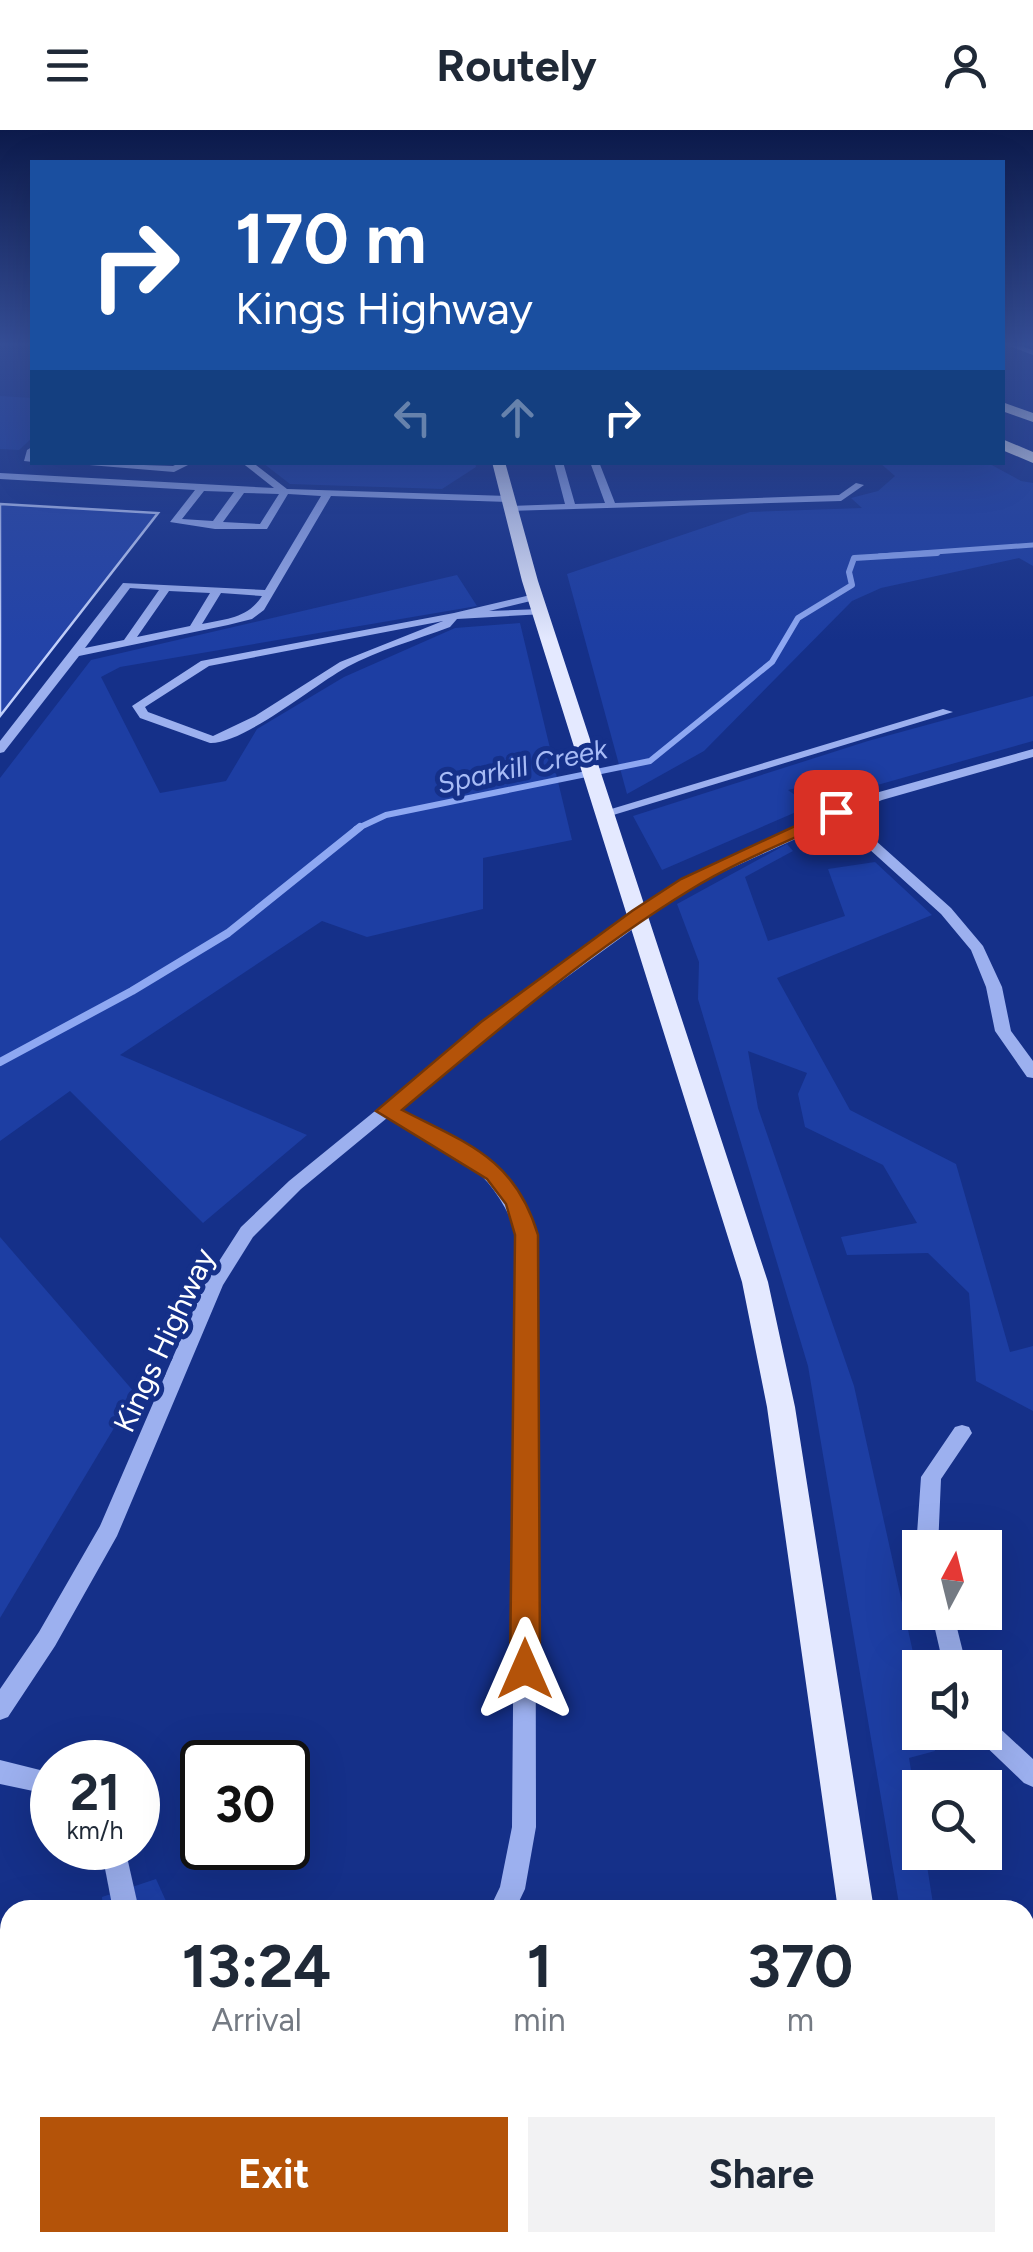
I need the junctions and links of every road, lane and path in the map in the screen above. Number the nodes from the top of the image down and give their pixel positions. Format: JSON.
{"nodes":[{"id":1,"x":1005,"y":445,"type":"edge"},
{"id":2,"x":1033,"y":458,"type":"edge"},
{"id":3,"x":107,"y":465,"type":"edge"},
{"id":4,"x":183,"y":465,"type":"edge"},
{"id":5,"x":249,"y":465,"type":"edge"},
{"id":6,"x":499,"y":465,"type":"edge"},
{"id":7,"x":559,"y":465,"type":"edge"},
{"id":8,"x":595,"y":465,"type":"edge"},
{"id":9,"x":0,"y":476,"type":"edge"},
{"id":10,"x":859,"y":484,"type":"dead end"},
{"id":11,"x":202,"y":487,"type":"junction"},
{"id":12,"x":241,"y":490,"type":"junction"},
{"id":13,"x":285,"y":492,"type":"junction"},
{"id":14,"x":327,"y":494,"type":"junction"},
{"id":15,"x":509,"y":504,"type":"junction"},
{"id":16,"x":611,"y":506,"type":"junction"},
{"id":17,"x":570,"y":507,"type":"junction"},
{"id":18,"x":216,"y":526,"type":"junction"},
{"id":19,"x":167,"y":586,"type":"junction"},
{"id":20,"x":218,"y":590,"type":"junction"},
{"id":21,"x":269,"y":593,"type":"junction"},
{"id":22,"x":537,"y":604,"type":"junction"},
{"id":23,"x":454,"y":616,"type":"junction"},
{"id":24,"x":193,"y":630,"type":"junction"},
{"id":25,"x":129,"y":641,"type":"junction"},
{"id":26,"x":75,"y":654,"type":"junction"},
{"id":27,"x":948,"y":712,"type":"dead end"},
{"id":28,"x":0,"y":749,"type":"edge"},
{"id":29,"x":1033,"y":753,"type":"edge"},
{"id":30,"x":836,"y":812,"type":"junction"},
{"id":31,"x":605,"y":813,"type":"junction"},
{"id":32,"x":638,"y":915,"type":"junction"},
{"id":33,"x":1033,"y":1073,"type":"edge"},
{"id":34,"x":387,"y":1111,"type":"junction"},
{"id":35,"x":962,"y":1433,"type":"dead end"},
{"id":36,"x":926,"y":1530,"type":"edge"},
{"id":37,"x":0,"y":1709,"type":"edge"},
{"id":38,"x":1002,"y":1746,"type":"edge"},
{"id":39,"x":0,"y":1772,"type":"edge"},
{"id":40,"x":1033,"y":1775,"type":"edge"},
{"id":41,"x":30,"y":1779,"type":"edge"},
{"id":42,"x":118,"y":1870,"type":"edge"},
{"id":43,"x":124,"y":1900,"type":"edge"},
{"id":44,"x":507,"y":1900,"type":"edge"},
{"id":45,"x":854,"y":1900,"type":"edge"}],
"edges":[{"from":1,"to":2,"type":"highway"},
{"from":3,"to":4,"type":"street"},
{"from":5,"to":13,"type":"street"},
{"from":6,"to":15,"type":"main road"},
{"from":7,"to":17,"type":"street"},
{"from":8,"to":16,"type":"street"},
{"from":9,"to":11,"type":"street"},
{"from":10,"to":16,"type":"street"},
{"from":11,"to":12,"type":"street"},
{"from":11,"to":18,"type":"street"},
{"from":12,"to":13,"type":"street"},
{"from":12,"to":18,"type":"street"},
{"from":13,"to":14,"type":"street"},
{"from":13,"to":18,"type":"street"},
{"from":14,"to":15,"type":"street"},
{"from":14,"to":21,"type":"street"},
{"from":15,"to":17,"type":"street"},
{"from":15,"to":22,"type":"main road"},
{"from":16,"to":17,"type":"street"},
{"from":19,"to":20,"type":"street"},
{"from":19,"to":25,"type":"street"},
{"from":19,"to":26,"type":"street"},
{"from":20,"to":21,"type":"street"},
{"from":20,"to":24,"type":"street"},
{"from":21,"to":24,"type":"street"},
{"from":22,"to":23,"type":"street"},
{"from":22,"to":31,"type":"main road"},
{"from":23,"to":23,"type":"street"},
{"from":24,"to":25,"type":"street"},
{"from":25,"to":26,"type":"street"},
{"from":26,"to":28,"type":"street"},
{"from":27,"to":31,"type":"street"},
{"from":29,"to":30,"type":"street","name":"Kings Highway"},
{"from":30,"to":32,"type":"street","name":"Kings Highway"},
{"from":30,"to":33,"type":"street"},
{"from":31,"to":32,"type":"main road"},
{"from":32,"to":34,"type":"street","name":"Kings Highway"},
{"from":32,"to":45,"type":"main road"},
{"from":34,"to":37,"type":"street","name":"Kings Highway"},
{"from":34,"to":44,"type":"street"},
{"from":35,"to":36,"type":"street"},
{"from":38,"to":40,"type":"street"},
{"from":39,"to":41,"type":"street"},
{"from":42,"to":43,"type":"street"}]}
